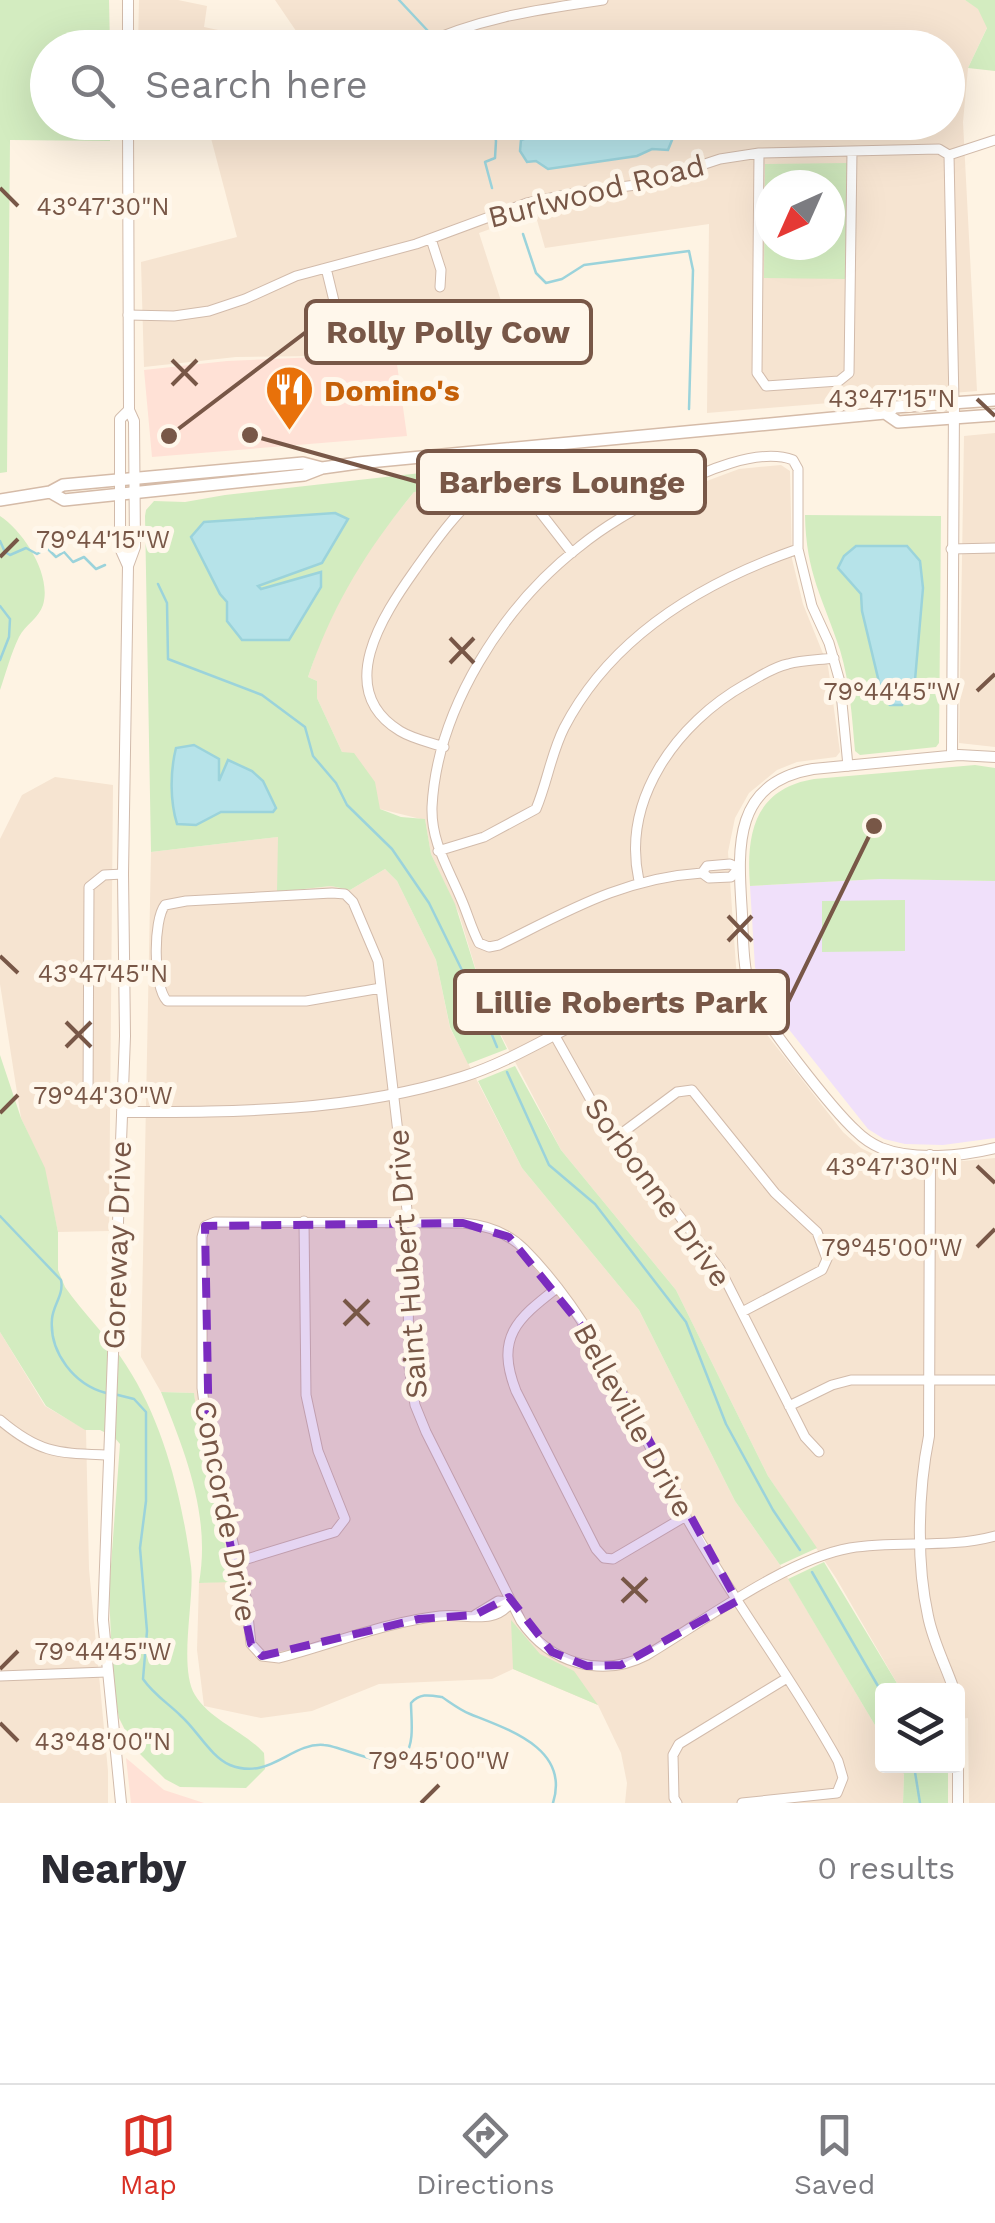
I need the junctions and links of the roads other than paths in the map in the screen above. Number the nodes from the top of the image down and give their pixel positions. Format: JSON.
{"nodes":[{"id":1,"x":128,"y":0,"type":"edge"},
{"id":2,"x":603,"y":0,"type":"edge"},
{"id":3,"x":128,"y":30,"type":"edge"},
{"id":4,"x":456,"y":30,"type":"edge"},
{"id":5,"x":128,"y":140,"type":"edge"},
{"id":6,"x":995,"y":140,"type":"edge"},
{"id":7,"x":852,"y":151,"type":"junction"},
{"id":8,"x":760,"y":152,"type":"junction"},
{"id":9,"x":949,"y":155,"type":"junction"},
{"id":10,"x":431,"y":239,"type":"junction"},
{"id":11,"x":326,"y":268,"type":"junction"},
{"id":12,"x":440,"y":287,"type":"dead end"},
{"id":13,"x":334,"y":301,"type":"dead end"},
{"id":14,"x":128,"y":315,"type":"junction"},
{"id":15,"x":995,"y":400,"type":"edge"},
{"id":16,"x":954,"y":403,"type":"junction"},
{"id":17,"x":129,"y":410,"type":"junction"},
{"id":18,"x":886,"y":413,"type":"junction"},
{"id":19,"x":995,"y":415,"type":"edge"},
{"id":20,"x":953,"y":418,"type":"junction"},
{"id":21,"x":322,"y":468,"type":"junction"},
{"id":22,"x":134,"y":478,"type":"junction"},
{"id":23,"x":120,"y":480,"type":"junction"},
{"id":24,"x":50,"y":492,"type":"junction"},
{"id":25,"x":134,"y":493,"type":"junction"},
{"id":26,"x":120,"y":494,"type":"junction"},
{"id":27,"x":0,"y":500,"type":"edge"},
{"id":28,"x":798,"y":548,"type":"junction"},
{"id":29,"x":995,"y":548,"type":"edge"},
{"id":30,"x":951,"y":549,"type":"junction"},
{"id":31,"x":572,"y":553,"type":"junction"},
{"id":32,"x":128,"y":566,"type":"junction"},
{"id":33,"x":834,"y":658,"type":"junction"},
{"id":34,"x":444,"y":747,"type":"junction"},
{"id":35,"x":952,"y":756,"type":"junction"},
{"id":36,"x":995,"y":758,"type":"edge"},
{"id":37,"x":848,"y":766,"type":"junction"},
{"id":38,"x":438,"y":851,"type":"junction"},
{"id":39,"x":739,"y":868,"type":"junction"},
{"id":40,"x":123,"y":874,"type":"junction"},
{"id":41,"x":639,"y":881,"type":"junction"},
{"id":42,"x":748,"y":978,"type":"junction"},
{"id":43,"x":382,"y":988,"type":"junction"},
{"id":44,"x":555,"y":1036,"type":"junction"},
{"id":45,"x":394,"y":1095,"type":"junction"},
{"id":46,"x":88,"y":1098,"type":"dead end"},
{"id":47,"x":122,"y":1112,"type":"junction"},
{"id":48,"x":618,"y":1136,"type":"junction"},
{"id":49,"x":995,"y":1148,"type":"edge"},
{"id":50,"x":930,"y":1155,"type":"junction"},
{"id":51,"x":304,"y":1221,"type":"junction"},
{"id":52,"x":408,"y":1223,"type":"junction"},
{"id":53,"x":557,"y":1288,"type":"junction"},
{"id":54,"x":742,"y":1312,"type":"junction"},
{"id":55,"x":930,"y":1380,"type":"junction"},
{"id":56,"x":995,"y":1380,"type":"edge"},
{"id":57,"x":790,"y":1406,"type":"junction"},
{"id":58,"x":0,"y":1420,"type":"edge"},
{"id":59,"x":819,"y":1452,"type":"dead end"},
{"id":60,"x":108,"y":1455,"type":"junction"},
{"id":61,"x":686,"y":1516,"type":"junction"},
{"id":62,"x":995,"y":1536,"type":"edge"},
{"id":63,"x":922,"y":1544,"type":"junction"},
{"id":64,"x":237,"y":1562,"type":"junction"},
{"id":65,"x":737,"y":1601,"type":"junction"},
{"id":66,"x":511,"y":1602,"type":"junction"},
{"id":67,"x":106,"y":1672,"type":"junction"},
{"id":68,"x":0,"y":1676,"type":"edge"},
{"id":69,"x":787,"y":1678,"type":"junction"},
{"id":70,"x":951,"y":1683,"type":"edge"},
{"id":71,"x":958,"y":1773,"type":"edge"},
{"id":72,"x":122,"y":1803,"type":"edge"},
{"id":73,"x":677,"y":1803,"type":"edge"},
{"id":74,"x":742,"y":1803,"type":"edge"},
{"id":75,"x":958,"y":1803,"type":"edge"}],
"edges":[{"from":1,"to":3,"type":"street"},
{"from":2,"to":4,"type":"street"},
{"from":5,"to":14,"type":"street","name":"Goreway Drive"},
{"from":6,"to":9,"type":"street"},
{"from":7,"to":8,"type":"street","name":"Burlwood Road"},
{"from":7,"to":8,"type":"street"},
{"from":7,"to":9,"type":"street","name":"Burlwood Road"},
{"from":8,"to":10,"type":"street","name":"Burlwood Road"},
{"from":9,"to":16,"type":"street"},
{"from":10,"to":11,"type":"street","name":"Burlwood Road"},
{"from":10,"to":12,"type":"street"},
{"from":11,"to":13,"type":"street"},
{"from":11,"to":14,"type":"street","name":"Burlwood Road"},
{"from":14,"to":17,"type":"street","name":"Goreway Drive"},
{"from":15,"to":16,"type":"main road"},
{"from":16,"to":18,"type":"main road"},
{"from":16,"to":20,"type":"street"},
{"from":17,"to":22,"type":"street","name":"Goreway Drive"},
{"from":17,"to":23,"type":"street","name":"Goreway Drive"},
{"from":18,"to":20,"type":"main road"},
{"from":18,"to":21,"type":"main road"},
{"from":19,"to":20,"type":"main road"},
{"from":20,"to":30,"type":"street"},
{"from":21,"to":22,"type":"main road"},
{"from":21,"to":25,"type":"main road"},
{"from":22,"to":23,"type":"main road"},
{"from":22,"to":25,"type":"street","name":"Goreway Drive"},
{"from":23,"to":24,"type":"main road"},
{"from":23,"to":26,"type":"street","name":"Goreway Drive"},
{"from":24,"to":26,"type":"main road"},
{"from":24,"to":27,"type":"main road"},
{"from":25,"to":26,"type":"main road"},
{"from":25,"to":32,"type":"street","name":"Goreway Drive"},
{"from":26,"to":32,"type":"street","name":"Goreway Drive"},
{"from":28,"to":31,"type":"street"},
{"from":28,"to":33,"type":"street"},
{"from":28,"to":38,"type":"street"},
{"from":29,"to":30,"type":"street"},
{"from":30,"to":35,"type":"street"},
{"from":31,"to":34,"type":"street"},
{"from":31,"to":34,"type":"street"},
{"from":32,"to":40,"type":"street","name":"Goreway Drive"},
{"from":33,"to":37,"type":"street"},
{"from":33,"to":41,"type":"street"},
{"from":34,"to":38,"type":"street"},
{"from":35,"to":36,"type":"street"},
{"from":35,"to":37,"type":"street"},
{"from":37,"to":39,"type":"street"},
{"from":38,"to":41,"type":"street"},
{"from":39,"to":41,"type":"street"},
{"from":39,"to":42,"type":"street"},
{"from":40,"to":46,"type":"street"},
{"from":40,"to":47,"type":"street","name":"Goreway Drive"},
{"from":42,"to":44,"type":"street"},
{"from":42,"to":50,"type":"street"},
{"from":43,"to":43,"type":"street","name":"Saint Hubert Drive"},
{"from":43,"to":45,"type":"street","name":"Saint Hubert Drive"},
{"from":44,"to":45,"type":"street"},
{"from":44,"to":48,"type":"street","name":"Sorbonne Drive"},
{"from":45,"to":47,"type":"street"},
{"from":45,"to":52,"type":"street","name":"Saint Hubert Drive"},
{"from":47,"to":60,"type":"street","name":"Goreway Drive"},
{"from":48,"to":54,"type":"street","name":"Sorbonne Drive"},
{"from":48,"to":54,"type":"street"},
{"from":49,"to":50,"type":"street"},
{"from":50,"to":55,"type":"street"},
{"from":51,"to":52,"type":"street","name":"Concorde Drive"},
{"from":51,"to":64,"type":"street"},
{"from":51,"to":64,"type":"street","name":"Concorde Drive"},
{"from":52,"to":53,"type":"street","name":"Belleville Drive"},
{"from":52,"to":66,"type":"street","name":"Saint Hubert Drive"},
{"from":53,"to":61,"type":"street","name":"Belleville Drive"},
{"from":53,"to":61,"type":"street"},
{"from":54,"to":57,"type":"street","name":"Sorbonne Drive"},
{"from":55,"to":56,"type":"street"},
{"from":55,"to":57,"type":"street"},
{"from":55,"to":63,"type":"street"},
{"from":57,"to":59,"type":"street","name":"Sorbonne Drive"},
{"from":58,"to":60,"type":"street"},
{"from":60,"to":67,"type":"street","name":"Goreway Drive"},
{"from":61,"to":65,"type":"street","name":"Belleville Drive"},
{"from":62,"to":63,"type":"street","name":"Saint Hubert Drive"},
{"from":63,"to":65,"type":"street","name":"Saint Hubert Drive"},
{"from":63,"to":70,"type":"street"},
{"from":64,"to":66,"type":"street","name":"Concorde Drive"},
{"from":65,"to":66,"type":"street","name":"Saint Hubert Drive"},
{"from":65,"to":69,"type":"street","name":"Belleville Drive"},
{"from":67,"to":68,"type":"street"},
{"from":67,"to":72,"type":"street","name":"Goreway Drive"},
{"from":69,"to":73,"type":"street"},
{"from":69,"to":74,"type":"street","name":"Belleville Drive"},
{"from":71,"to":75,"type":"street"}]}
